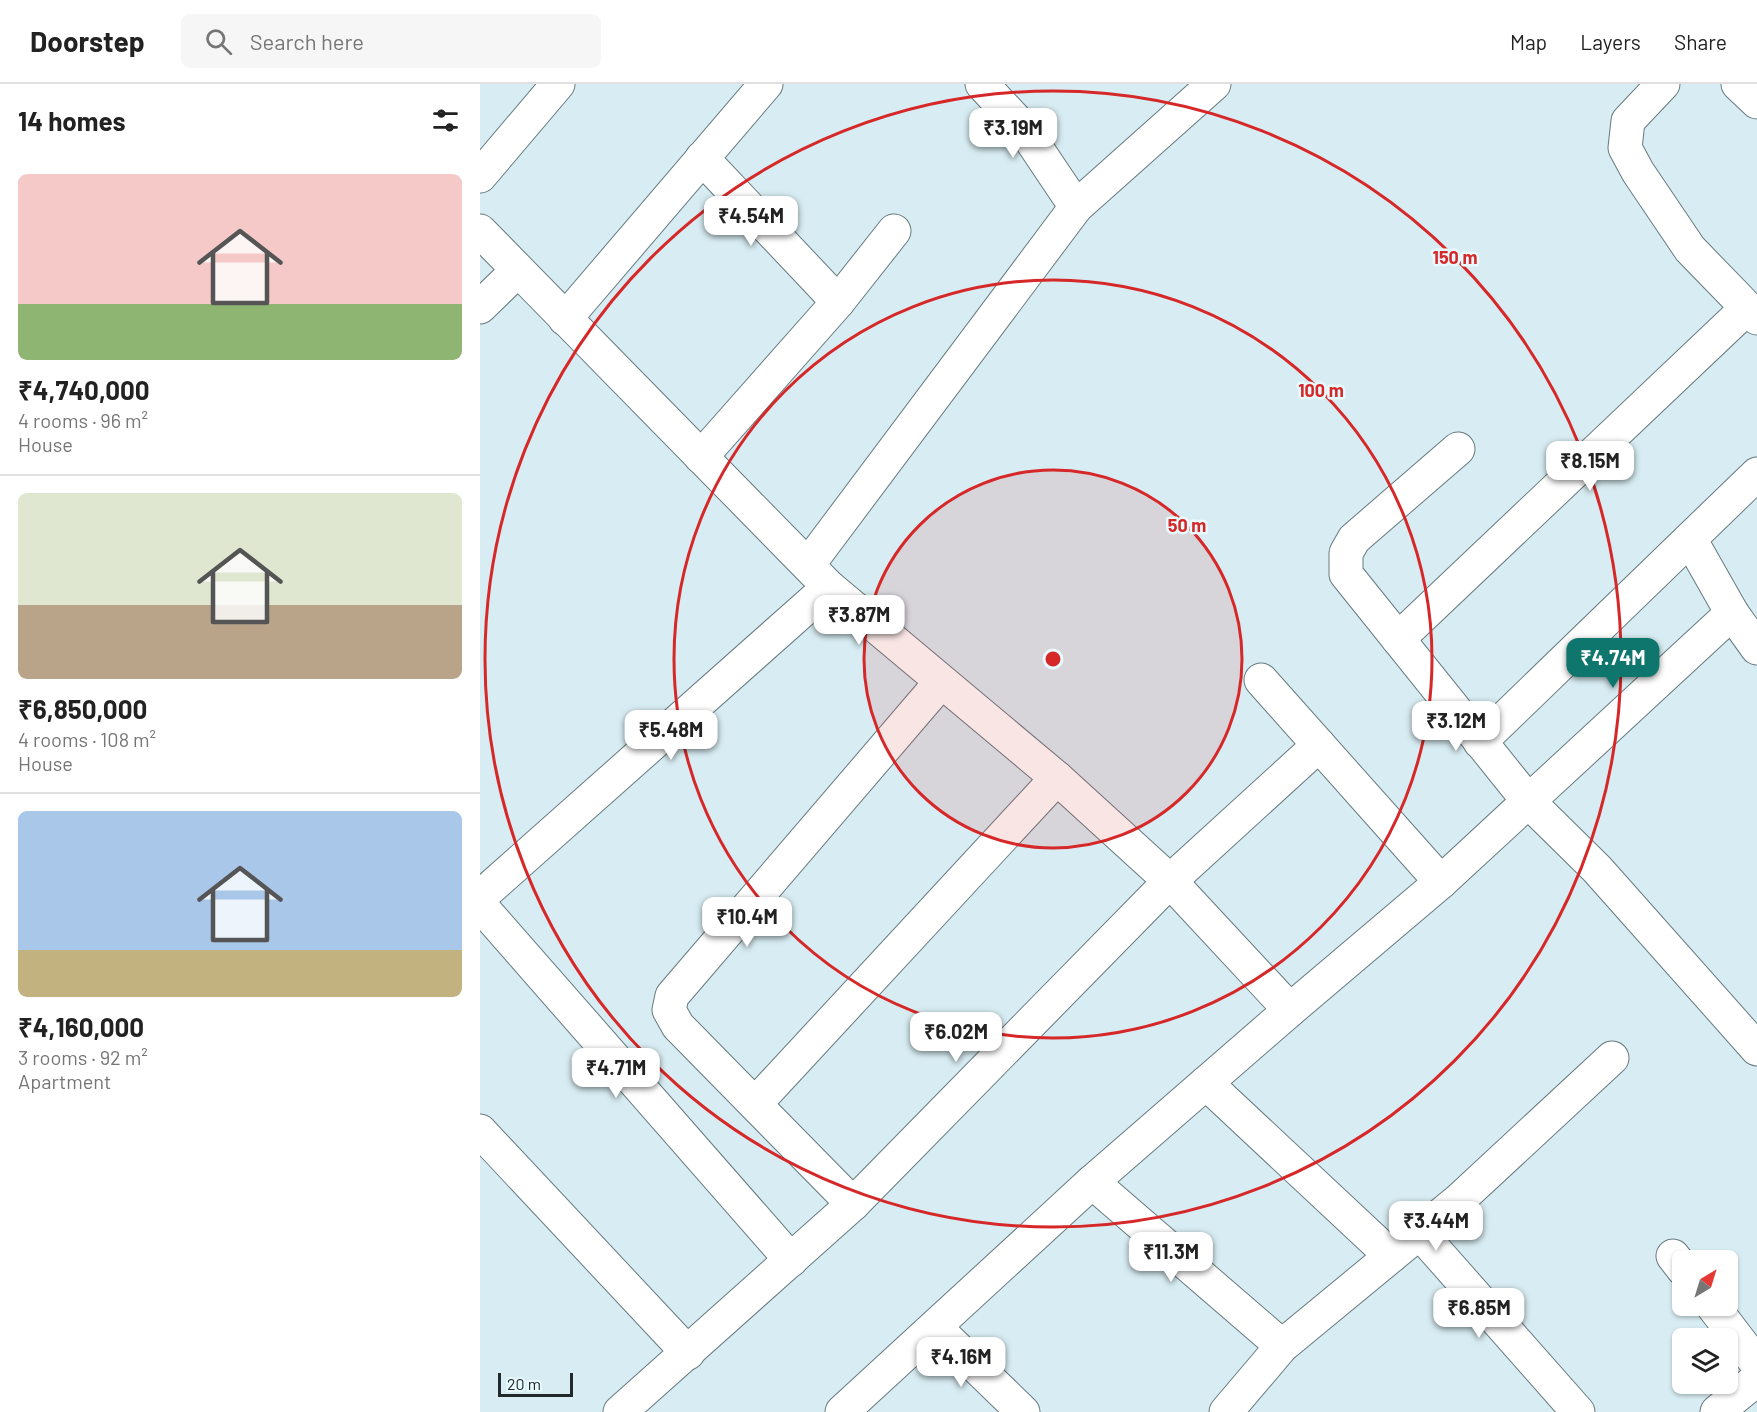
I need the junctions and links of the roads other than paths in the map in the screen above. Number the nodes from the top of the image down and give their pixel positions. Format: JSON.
{"nodes":[{"id":1,"x":558,"y":84,"type":"edge"},
{"id":2,"x":766,"y":84,"type":"edge"},
{"id":3,"x":982,"y":84,"type":"edge"},
{"id":4,"x":1214,"y":84,"type":"edge"},
{"id":5,"x":1663,"y":84,"type":"edge"},
{"id":6,"x":1738,"y":84,"type":"edge"},
{"id":7,"x":1757,"y":102,"type":"edge"},
{"id":8,"x":702,"y":158,"type":"junction"},
{"id":9,"x":480,"y":176,"type":"edge"},
{"id":10,"x":1076,"y":207,"type":"junction"},
{"id":11,"x":480,"y":231,"type":"edge"},
{"id":12,"x":894,"y":231,"type":"dead end"},
{"id":13,"x":517,"y":271,"type":"junction"},
{"id":14,"x":838,"y":302,"type":"junction"},
{"id":15,"x":480,"y":307,"type":"edge"},
{"id":16,"x":1752,"y":313,"type":"edge"},
{"id":17,"x":565,"y":320,"type":"junction"},
{"id":18,"x":1458,"y":449,"type":"dead end"},
{"id":19,"x":701,"y":457,"type":"junction"},
{"id":20,"x":1757,"y":474,"type":"edge"},
{"id":21,"x":1690,"y":539,"type":"junction"},
{"id":22,"x":818,"y":576,"type":"junction"},
{"id":23,"x":1732,"y":613,"type":"junction"},
{"id":24,"x":1398,"y":639,"type":"junction"},
{"id":25,"x":1757,"y":648,"type":"edge"},
{"id":26,"x":1261,"y":680,"type":"dead end"},
{"id":27,"x":941,"y":682,"type":"junction"},
{"id":28,"x":1480,"y":742,"type":"junction"},
{"id":29,"x":1319,"y":745,"type":"junction"},
{"id":30,"x":1057,"y":778,"type":"junction"},
{"id":31,"x":1528,"y":802,"type":"junction"},
{"id":32,"x":1170,"y":881,"type":"junction"},
{"id":33,"x":1441,"y":882,"type":"junction"},
{"id":34,"x":480,"y":897,"type":"edge"},
{"id":35,"x":480,"y":905,"type":"edge"},
{"id":36,"x":1290,"y":1010,"type":"junction"},
{"id":37,"x":1755,"y":1043,"type":"edge"},
{"id":38,"x":1612,"y":1058,"type":"dead end"},
{"id":39,"x":1206,"y":1083,"type":"junction"},
{"id":40,"x":754,"y":1104,"type":"junction"},
{"id":41,"x":480,"y":1131,"type":"edge"},
{"id":42,"x":1092,"y":1182,"type":"junction"},
{"id":43,"x":853,"y":1204,"type":"junction"},
{"id":44,"x":1419,"y":1232,"type":"junction"},
{"id":45,"x":1391,"y":1256,"type":"junction"},
{"id":46,"x":791,"y":1260,"type":"junction"},
{"id":47,"x":1720,"y":1316,"type":"edge"},
{"id":48,"x":935,"y":1327,"type":"junction"},
{"id":49,"x":1282,"y":1346,"type":"junction"},
{"id":50,"x":688,"y":1353,"type":"junction"},
{"id":51,"x":1757,"y":1364,"type":"edge"},
{"id":52,"x":1757,"y":1379,"type":"edge"},
{"id":53,"x":620,"y":1412,"type":"edge"},
{"id":54,"x":842,"y":1412,"type":"edge"},
{"id":55,"x":1023,"y":1412,"type":"edge"},
{"id":56,"x":1226,"y":1412,"type":"edge"},
{"id":57,"x":1578,"y":1412,"type":"edge"},
{"id":58,"x":1717,"y":1412,"type":"edge"}],
"edges":[{"from":1,"to":9,"type":"street"},
{"from":2,"to":8,"type":"street"},
{"from":3,"to":10,"type":"street"},
{"from":4,"to":10,"type":"street"},
{"from":5,"to":16,"type":"street"},
{"from":6,"to":7,"type":"street"},
{"from":8,"to":14,"type":"street"},
{"from":8,"to":17,"type":"street"},
{"from":10,"to":22,"type":"street"},
{"from":11,"to":13,"type":"street"},
{"from":12,"to":14,"type":"street"},
{"from":13,"to":15,"type":"street"},
{"from":13,"to":17,"type":"street"},
{"from":14,"to":19,"type":"street"},
{"from":16,"to":24,"type":"street"},
{"from":17,"to":19,"type":"street"},
{"from":18,"to":24,"type":"street"},
{"from":19,"to":22,"type":"street"},
{"from":20,"to":21,"type":"street"},
{"from":21,"to":23,"type":"street"},
{"from":21,"to":28,"type":"street"},
{"from":22,"to":27,"type":"street"},
{"from":22,"to":34,"type":"street"},
{"from":23,"to":25,"type":"street"},
{"from":23,"to":31,"type":"street"},
{"from":24,"to":28,"type":"street"},
{"from":26,"to":29,"type":"street"},
{"from":27,"to":30,"type":"street"},
{"from":27,"to":40,"type":"street"},
{"from":28,"to":31,"type":"street"},
{"from":29,"to":32,"type":"street"},
{"from":29,"to":33,"type":"street"},
{"from":30,"to":32,"type":"street"},
{"from":30,"to":40,"type":"street"},
{"from":31,"to":33,"type":"street"},
{"from":31,"to":37,"type":"street"},
{"from":32,"to":36,"type":"street"},
{"from":32,"to":43,"type":"street"},
{"from":33,"to":36,"type":"street"},
{"from":35,"to":46,"type":"street"},
{"from":36,"to":39,"type":"street"},
{"from":38,"to":44,"type":"street"},
{"from":39,"to":42,"type":"street"},
{"from":39,"to":45,"type":"street"},
{"from":40,"to":43,"type":"street"},
{"from":41,"to":50,"type":"street"},
{"from":42,"to":48,"type":"street"},
{"from":42,"to":49,"type":"street"},
{"from":43,"to":46,"type":"street"},
{"from":44,"to":45,"type":"street"},
{"from":44,"to":57,"type":"street"},
{"from":45,"to":49,"type":"street"},
{"from":46,"to":50,"type":"street"},
{"from":47,"to":51,"type":"street"},
{"from":48,"to":54,"type":"street"},
{"from":48,"to":55,"type":"street"},
{"from":49,"to":56,"type":"street"},
{"from":50,"to":53,"type":"street"},
{"from":52,"to":58,"type":"street"}]}
